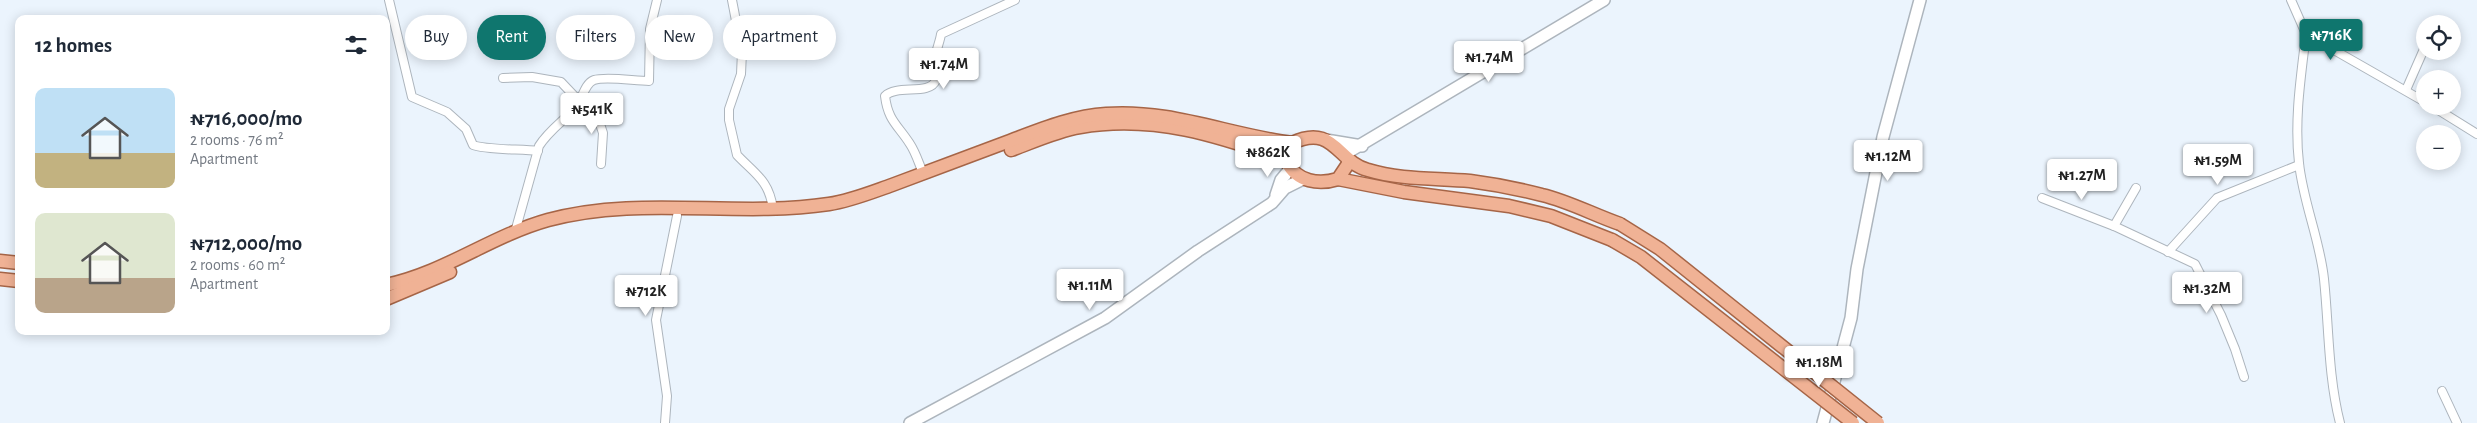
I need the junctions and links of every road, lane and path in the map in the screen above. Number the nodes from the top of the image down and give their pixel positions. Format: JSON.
{"nodes":[{"id":1,"x":389,"y":0,"type":"edge"},
{"id":2,"x":657,"y":0,"type":"edge"},
{"id":3,"x":732,"y":0,"type":"edge"},
{"id":4,"x":1015,"y":0,"type":"edge"},
{"id":5,"x":1604,"y":0,"type":"edge"},
{"id":6,"x":1920,"y":0,"type":"edge"},
{"id":7,"x":2291,"y":0,"type":"edge"},
{"id":8,"x":2306,"y":34,"type":"junction"},
{"id":9,"x":2419,"y":60,"type":"edge"},
{"id":10,"x":502,"y":78,"type":"dead end"},
{"id":11,"x":2406,"y":90,"type":"junction"},
{"id":12,"x":2416,"y":96,"type":"edge"},
{"id":13,"x":577,"y":105,"type":"junction"},
{"id":14,"x":2446,"y":115,"type":"edge"},
{"id":15,"x":2477,"y":134,"type":"edge"},
{"id":16,"x":1326,"y":140,"type":"junction"},
{"id":17,"x":1292,"y":142,"type":"junction"},
{"id":18,"x":1362,"y":146,"type":"junction"},
{"id":19,"x":538,"y":151,"type":"junction"},
{"id":20,"x":1346,"y":156,"type":"junction"},
{"id":21,"x":602,"y":164,"type":"dead end"},
{"id":22,"x":1289,"y":164,"type":"junction"},
{"id":23,"x":2299,"y":165,"type":"junction"},
{"id":24,"x":923,"y":173,"type":"junction"},
{"id":25,"x":1303,"y":179,"type":"junction"},
{"id":26,"x":1338,"y":179,"type":"junction"},
{"id":27,"x":2136,"y":188,"type":"dead end"},
{"id":28,"x":2042,"y":198,"type":"dead end"},
{"id":29,"x":1272,"y":203,"type":"junction"},
{"id":30,"x":773,"y":209,"type":"junction"},
{"id":31,"x":677,"y":216,"type":"junction"},
{"id":32,"x":2114,"y":226,"type":"junction"},
{"id":33,"x":515,"y":232,"type":"junction"},
{"id":34,"x":2168,"y":252,"type":"junction"},
{"id":35,"x":0,"y":260,"type":"edge"},
{"id":36,"x":15,"y":262,"type":"edge"},
{"id":37,"x":0,"y":279,"type":"edge"},
{"id":38,"x":15,"y":281,"type":"edge"},
{"id":39,"x":390,"y":284,"type":"edge"},
{"id":40,"x":390,"y":297,"type":"edge"},
{"id":41,"x":2244,"y":377,"type":"dead end"},
{"id":42,"x":2442,"y":391,"type":"dead end"},
{"id":43,"x":665,"y":423,"type":"edge"},
{"id":44,"x":910,"y":423,"type":"edge"},
{"id":45,"x":1823,"y":423,"type":"edge"},
{"id":46,"x":1853,"y":423,"type":"edge"},
{"id":47,"x":1878,"y":423,"type":"edge"},
{"id":48,"x":2340,"y":423,"type":"edge"},
{"id":49,"x":2457,"y":423,"type":"edge"}],
"edges":[{"from":1,"to":19,"type":"street"},
{"from":2,"to":13,"type":"street"},
{"from":3,"to":30,"type":"street"},
{"from":4,"to":24,"type":"street"},
{"from":5,"to":18,"type":"street"},
{"from":6,"to":45,"type":"street"},
{"from":7,"to":8,"type":"street"},
{"from":8,"to":11,"type":"street"},
{"from":8,"to":23,"type":"street"},
{"from":9,"to":11,"type":"street"},
{"from":10,"to":13,"type":"street"},
{"from":11,"to":12,"type":"street"},
{"from":13,"to":19,"type":"street"},
{"from":13,"to":21,"type":"street"},
{"from":14,"to":15,"type":"street"},
{"from":16,"to":17,"type":"main road"},
{"from":16,"to":18,"type":"street"},
{"from":16,"to":20,"type":"main road"},
{"from":17,"to":22,"type":"main road"},
{"from":17,"to":24,"type":"main road"},
{"from":18,"to":20,"type":"street"},
{"from":19,"to":33,"type":"street"},
{"from":20,"to":26,"type":"main road"},
{"from":20,"to":47,"type":"main road","bridge":true},
{"from":22,"to":25,"type":"main road"},
{"from":22,"to":29,"type":"street"},
{"from":22,"to":31,"type":"main road"},
{"from":23,"to":34,"type":"street"},
{"from":23,"to":48,"type":"street"},
{"from":24,"to":30,"type":"main road"},
{"from":25,"to":26,"type":"main road"},
{"from":25,"to":29,"type":"street"},
{"from":26,"to":46,"type":"main road","bridge":true},
{"from":27,"to":32,"type":"street"},
{"from":28,"to":32,"type":"street"},
{"from":29,"to":44,"type":"street"},
{"from":30,"to":33,"type":"main road"},
{"from":31,"to":40,"type":"main road"},
{"from":31,"to":43,"type":"street"},
{"from":32,"to":34,"type":"street"},
{"from":33,"to":39,"type":"main road"},
{"from":34,"to":41,"type":"street"},
{"from":35,"to":36,"type":"main road"},
{"from":37,"to":38,"type":"main road"},
{"from":42,"to":49,"type":"street"}]}
